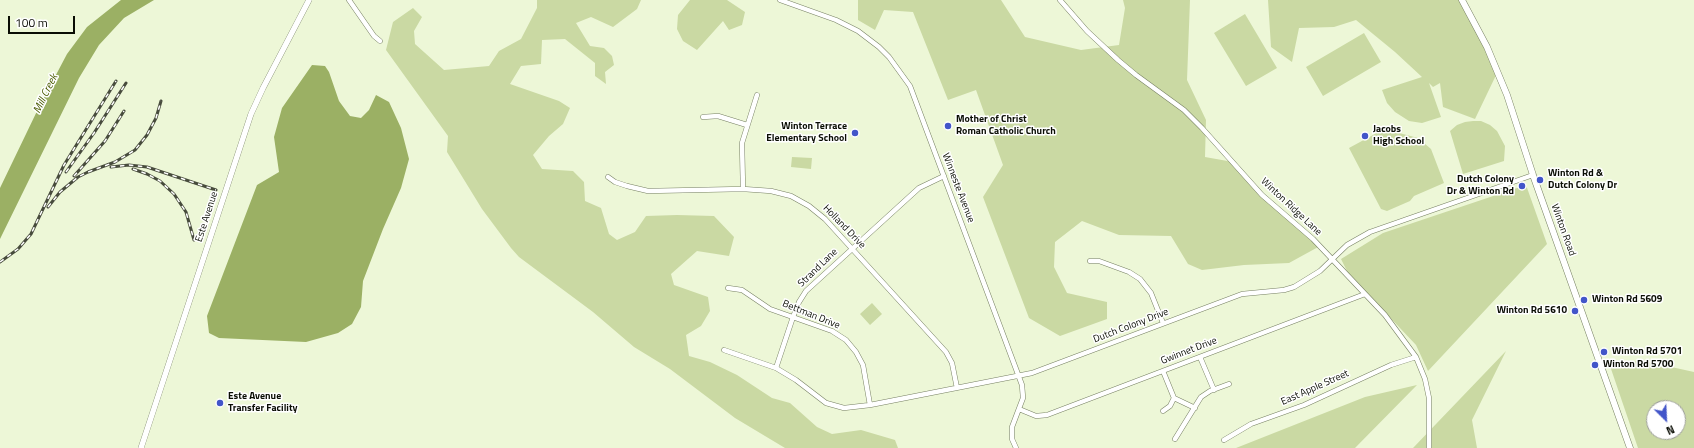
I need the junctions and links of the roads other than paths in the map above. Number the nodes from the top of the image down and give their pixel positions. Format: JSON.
{"nodes":[{"id":1,"x":309,"y":0,"type":"edge"},
{"id":2,"x":349,"y":0,"type":"edge"},
{"id":3,"x":780,"y":0,"type":"edge"},
{"id":4,"x":1060,"y":0,"type":"edge"},
{"id":5,"x":1462,"y":0,"type":"edge"},
{"id":6,"x":380,"y":41,"type":"dead end"},
{"id":7,"x":757,"y":95,"type":"dead end"},
{"id":8,"x":703,"y":117,"type":"dead end"},
{"id":9,"x":747,"y":125,"type":"junction"},
{"id":10,"x":1533,"y":175,"type":"junction"},
{"id":11,"x":944,"y":176,"type":"junction"},
{"id":12,"x":608,"y":177,"type":"dead end"},
{"id":13,"x":743,"y":189,"type":"junction"},
{"id":14,"x":852,"y":248,"type":"junction"},
{"id":15,"x":1332,"y":259,"type":"junction"},
{"id":16,"x":1090,"y":262,"type":"dead end"},
{"id":17,"x":728,"y":288,"type":"dead end"},
{"id":18,"x":1365,"y":294,"type":"junction"},
{"id":19,"x":793,"y":317,"type":"junction"},
{"id":20,"x":1163,"y":323,"type":"junction"},
{"id":21,"x":724,"y":350,"type":"dead end"},
{"id":22,"x":1200,"y":357,"type":"junction"},
{"id":23,"x":1416,"y":357,"type":"junction"},
{"id":24,"x":776,"y":368,"type":"junction"},
{"id":25,"x":1163,"y":371,"type":"junction"},
{"id":26,"x":1019,"y":375,"type":"junction"},
{"id":27,"x":1229,"y":384,"type":"dead end"},
{"id":28,"x":957,"y":388,"type":"junction"},
{"id":29,"x":1214,"y":390,"type":"junction"},
{"id":30,"x":1174,"y":398,"type":"junction"},
{"id":31,"x":870,"y":405,"type":"junction"},
{"id":32,"x":1195,"y":408,"type":"junction"},
{"id":33,"x":1019,"y":409,"type":"junction"},
{"id":34,"x":1163,"y":411,"type":"dead end"},
{"id":35,"x":1175,"y":439,"type":"dead end"},
{"id":36,"x":1224,"y":440,"type":"dead end"},
{"id":37,"x":141,"y":448,"type":"edge"},
{"id":38,"x":1016,"y":448,"type":"edge"},
{"id":39,"x":1429,"y":448,"type":"edge"},
{"id":40,"x":1630,"y":448,"type":"edge"}],
"edges":[{"from":1,"to":37,"type":"street","name":"Este Avenue"},
{"from":2,"to":6,"type":"street"},
{"from":3,"to":11,"type":"street","name":"Winneste Avenue"},
{"from":4,"to":15,"type":"street","name":"Winton Ridge Lane"},
{"from":5,"to":10,"type":"main road","name":"Winton Road"},
{"from":7,"to":9,"type":"street"},
{"from":8,"to":9,"type":"street"},
{"from":9,"to":13,"type":"street"},
{"from":10,"to":15,"type":"street","name":"Dutch Colony Drive"},
{"from":10,"to":40,"type":"main road","name":"Winton Road"},
{"from":11,"to":14,"type":"street","name":"Strand Lane"},
{"from":11,"to":26,"type":"street","name":"Winneste Avenue"},
{"from":12,"to":13,"type":"street","name":"Holland Drive"},
{"from":13,"to":14,"type":"street","name":"Holland Drive"},
{"from":14,"to":19,"type":"street","name":"Strand Lane"},
{"from":14,"to":28,"type":"street","name":"Holland Drive"},
{"from":15,"to":18,"type":"street","name":"Winton Ridge Lane"},
{"from":15,"to":20,"type":"street","name":"Dutch Colony Drive"},
{"from":16,"to":20,"type":"street"},
{"from":17,"to":19,"type":"street","name":"Bettman Drive"},
{"from":18,"to":22,"type":"street","name":"Gwinnet Drive"},
{"from":18,"to":23,"type":"street","name":"Winton Ridge Lane"},
{"from":19,"to":24,"type":"street","name":"Strand Lane"},
{"from":19,"to":31,"type":"street","name":"Bettman Drive"},
{"from":20,"to":26,"type":"street","name":"Dutch Colony Drive"},
{"from":21,"to":24,"type":"street","name":"Dutch Colony Drive"},
{"from":22,"to":25,"type":"street","name":"Gwinnet Drive"},
{"from":22,"to":29,"type":"street"},
{"from":23,"to":36,"type":"street","name":"East Apple Street"},
{"from":23,"to":39,"type":"street","name":"Winton Ridge Lane"},
{"from":24,"to":31,"type":"street","name":"Dutch Colony Drive"},
{"from":25,"to":30,"type":"street"},
{"from":25,"to":33,"type":"street","name":"Gwinnet Drive"},
{"from":26,"to":28,"type":"street","name":"Dutch Colony Drive"},
{"from":26,"to":33,"type":"street","name":"Winneste Avenue"},
{"from":27,"to":29,"type":"street"},
{"from":28,"to":31,"type":"street","name":"Dutch Colony Drive"},
{"from":29,"to":32,"type":"street"},
{"from":30,"to":32,"type":"street"},
{"from":30,"to":34,"type":"street"},
{"from":32,"to":35,"type":"street"},
{"from":33,"to":38,"type":"street","name":"Winneste Avenue"}]}
